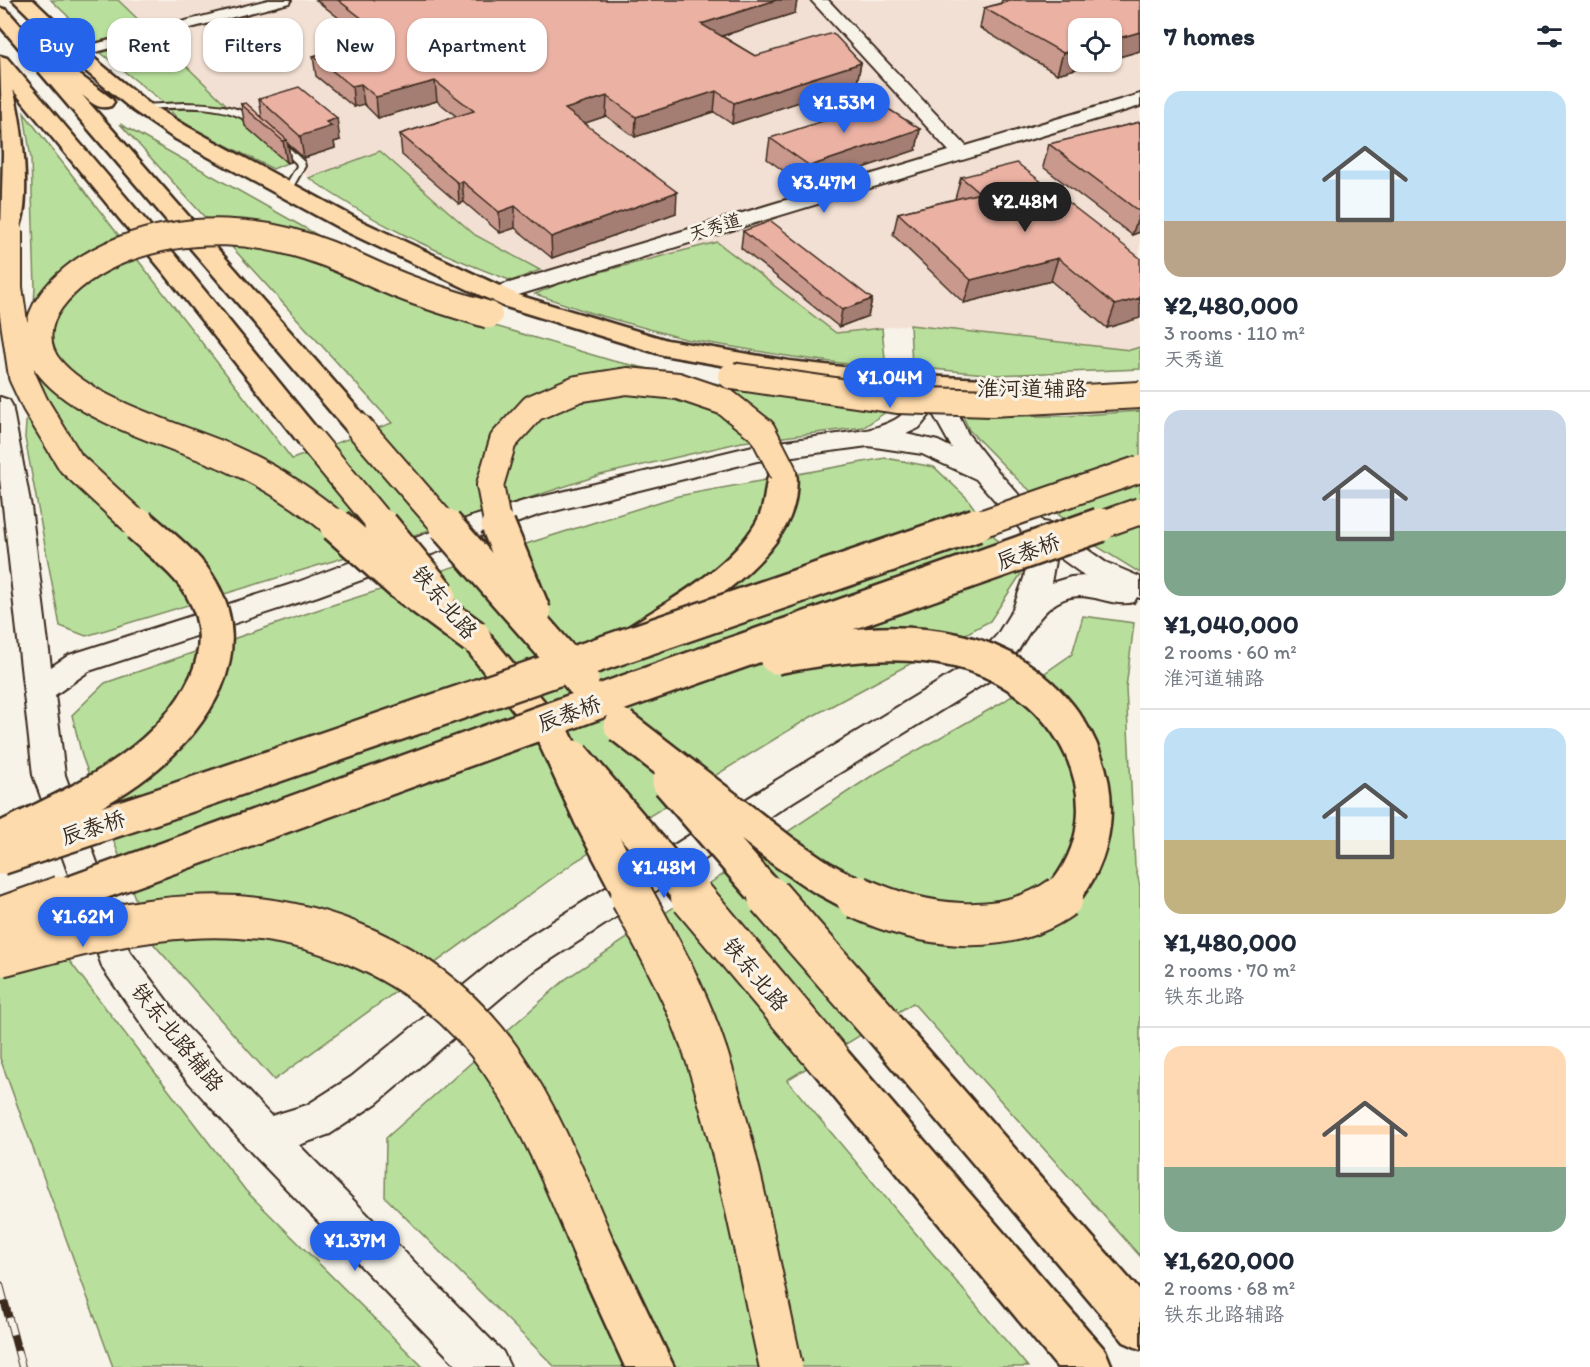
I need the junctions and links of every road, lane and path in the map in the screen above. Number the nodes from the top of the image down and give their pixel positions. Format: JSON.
{"nodes":[{"id":1,"x":22,"y":0,"type":"edge"},
{"id":2,"x":284,"y":0,"type":"edge"},
{"id":3,"x":819,"y":0,"type":"edge"},
{"id":4,"x":0,"y":14,"type":"edge"},
{"id":5,"x":40,"y":18,"type":"edge"},
{"id":6,"x":18,"y":35,"type":"edge"},
{"id":7,"x":95,"y":48,"type":"edge"},
{"id":8,"x":0,"y":62,"type":"edge"},
{"id":9,"x":95,"y":69,"type":"edge"},
{"id":10,"x":51,"y":72,"type":"edge"},
{"id":11,"x":62,"y":72,"type":"edge"},
{"id":12,"x":0,"y":82,"type":"edge"},
{"id":13,"x":1140,"y":100,"type":"edge"},
{"id":14,"x":141,"y":107,"type":"junction"},
{"id":15,"x":960,"y":152,"type":"junction"},
{"id":16,"x":287,"y":190,"type":"junction"},
{"id":17,"x":493,"y":304,"type":"junction"},
{"id":18,"x":931,"y":385,"type":"junction"},
{"id":19,"x":1140,"y":386,"type":"edge"},
{"id":20,"x":1140,"y":395,"type":"edge"},
{"id":21,"x":0,"y":405,"type":"edge"},
{"id":22,"x":868,"y":438,"type":"junction"},
{"id":23,"x":1140,"y":469,"type":"edge"},
{"id":24,"x":985,"y":473,"type":"junction"},
{"id":25,"x":1140,"y":511,"type":"edge"},
{"id":26,"x":1032,"y":525,"type":"junction"},
{"id":27,"x":1140,"y":588,"type":"edge"},
{"id":28,"x":1140,"y":600,"type":"edge"},
{"id":29,"x":1028,"y":611,"type":"junction"},
{"id":30,"x":474,"y":637,"type":"junction"},
{"id":31,"x":544,"y":637,"type":"junction"},
{"id":32,"x":622,"y":647,"type":"junction"},
{"id":33,"x":631,"y":690,"type":"junction"},
{"id":34,"x":39,"y":691,"type":"junction"},
{"id":35,"x":621,"y":726,"type":"junction"},
{"id":36,"x":555,"y":739,"type":"junction"},
{"id":37,"x":0,"y":840,"type":"edge"},
{"id":38,"x":0,"y":858,"type":"edge"},
{"id":39,"x":0,"y":919,"type":"edge"},
{"id":40,"x":0,"y":955,"type":"edge"},
{"id":41,"x":264,"y":1137,"type":"junction"},
{"id":42,"x":1140,"y":1326,"type":"edge"},
{"id":43,"x":488,"y":1367,"type":"edge"},
{"id":44,"x":650,"y":1367,"type":"edge"},
{"id":45,"x":781,"y":1367,"type":"edge"},
{"id":46,"x":1088,"y":1367,"type":"edge"}],
"edges":[{"from":1,"to":5,"type":"main road"},
{"from":2,"to":7,"type":"street"},
{"from":3,"to":15,"type":"street"},
{"from":4,"to":6,"type":"main road"},
{"from":8,"to":30,"type":"main road","name":"铁东北路","bridge":true},
{"from":9,"to":14,"type":"main road"},
{"from":10,"to":31,"type":"main road","bridge":true},
{"from":11,"to":17,"type":"main road","bridge":true},
{"from":12,"to":37,"type":"main road","bridge":true},
{"from":13,"to":15,"type":"street","name":"天秀道"},
{"from":14,"to":16,"type":"main road"},
{"from":14,"to":16,"type":"lane"},
{"from":15,"to":17,"type":"street","name":"天秀道"},
{"from":16,"to":17,"type":"main road"},
{"from":17,"to":18,"type":"main road","name":"淮河道辅路"},
{"from":17,"to":20,"type":"main road","bridge":true},
{"from":17,"to":30,"type":"main road","bridge":true},
{"from":18,"to":19,"type":"main road","name":"淮河道辅路"},
{"from":18,"to":22,"type":"street"},
{"from":18,"to":24,"type":"street"},
{"from":21,"to":34,"type":"street","name":"铁东北路辅路"},
{"from":22,"to":24,"type":"street"},
{"from":22,"to":34,"type":"street"},
{"from":23,"to":32,"type":"main road","name":"辰泰桥","bridge":true},
{"from":24,"to":26,"type":"street"},
{"from":25,"to":33,"type":"main road","name":"辰泰桥","bridge":true},
{"from":26,"to":27,"type":"street"},
{"from":26,"to":29,"type":"street"},
{"from":28,"to":29,"type":"street"},
{"from":29,"to":41,"type":"street"},
{"from":30,"to":36,"type":"main road","name":"铁东北路","bridge":true},
{"from":31,"to":32,"type":"main road","bridge":true},
{"from":31,"to":35,"type":"main road","bridge":true},
{"from":32,"to":38,"type":"main road","name":"辰泰桥","bridge":true},
{"from":33,"to":35,"type":"main road","bridge":true},
{"from":33,"to":39,"type":"main road","name":"辰泰桥","bridge":true},
{"from":34,"to":41,"type":"street","name":"铁东北路辅路"},
{"from":35,"to":42,"type":"main road","bridge":true},
{"from":36,"to":45,"type":"main road","bridge":true},
{"from":36,"to":46,"type":"main road","name":"铁东北路","bridge":true},
{"from":40,"to":44,"type":"main road","bridge":true},
{"from":41,"to":43,"type":"street","name":"铁东北路辅路"}]}
